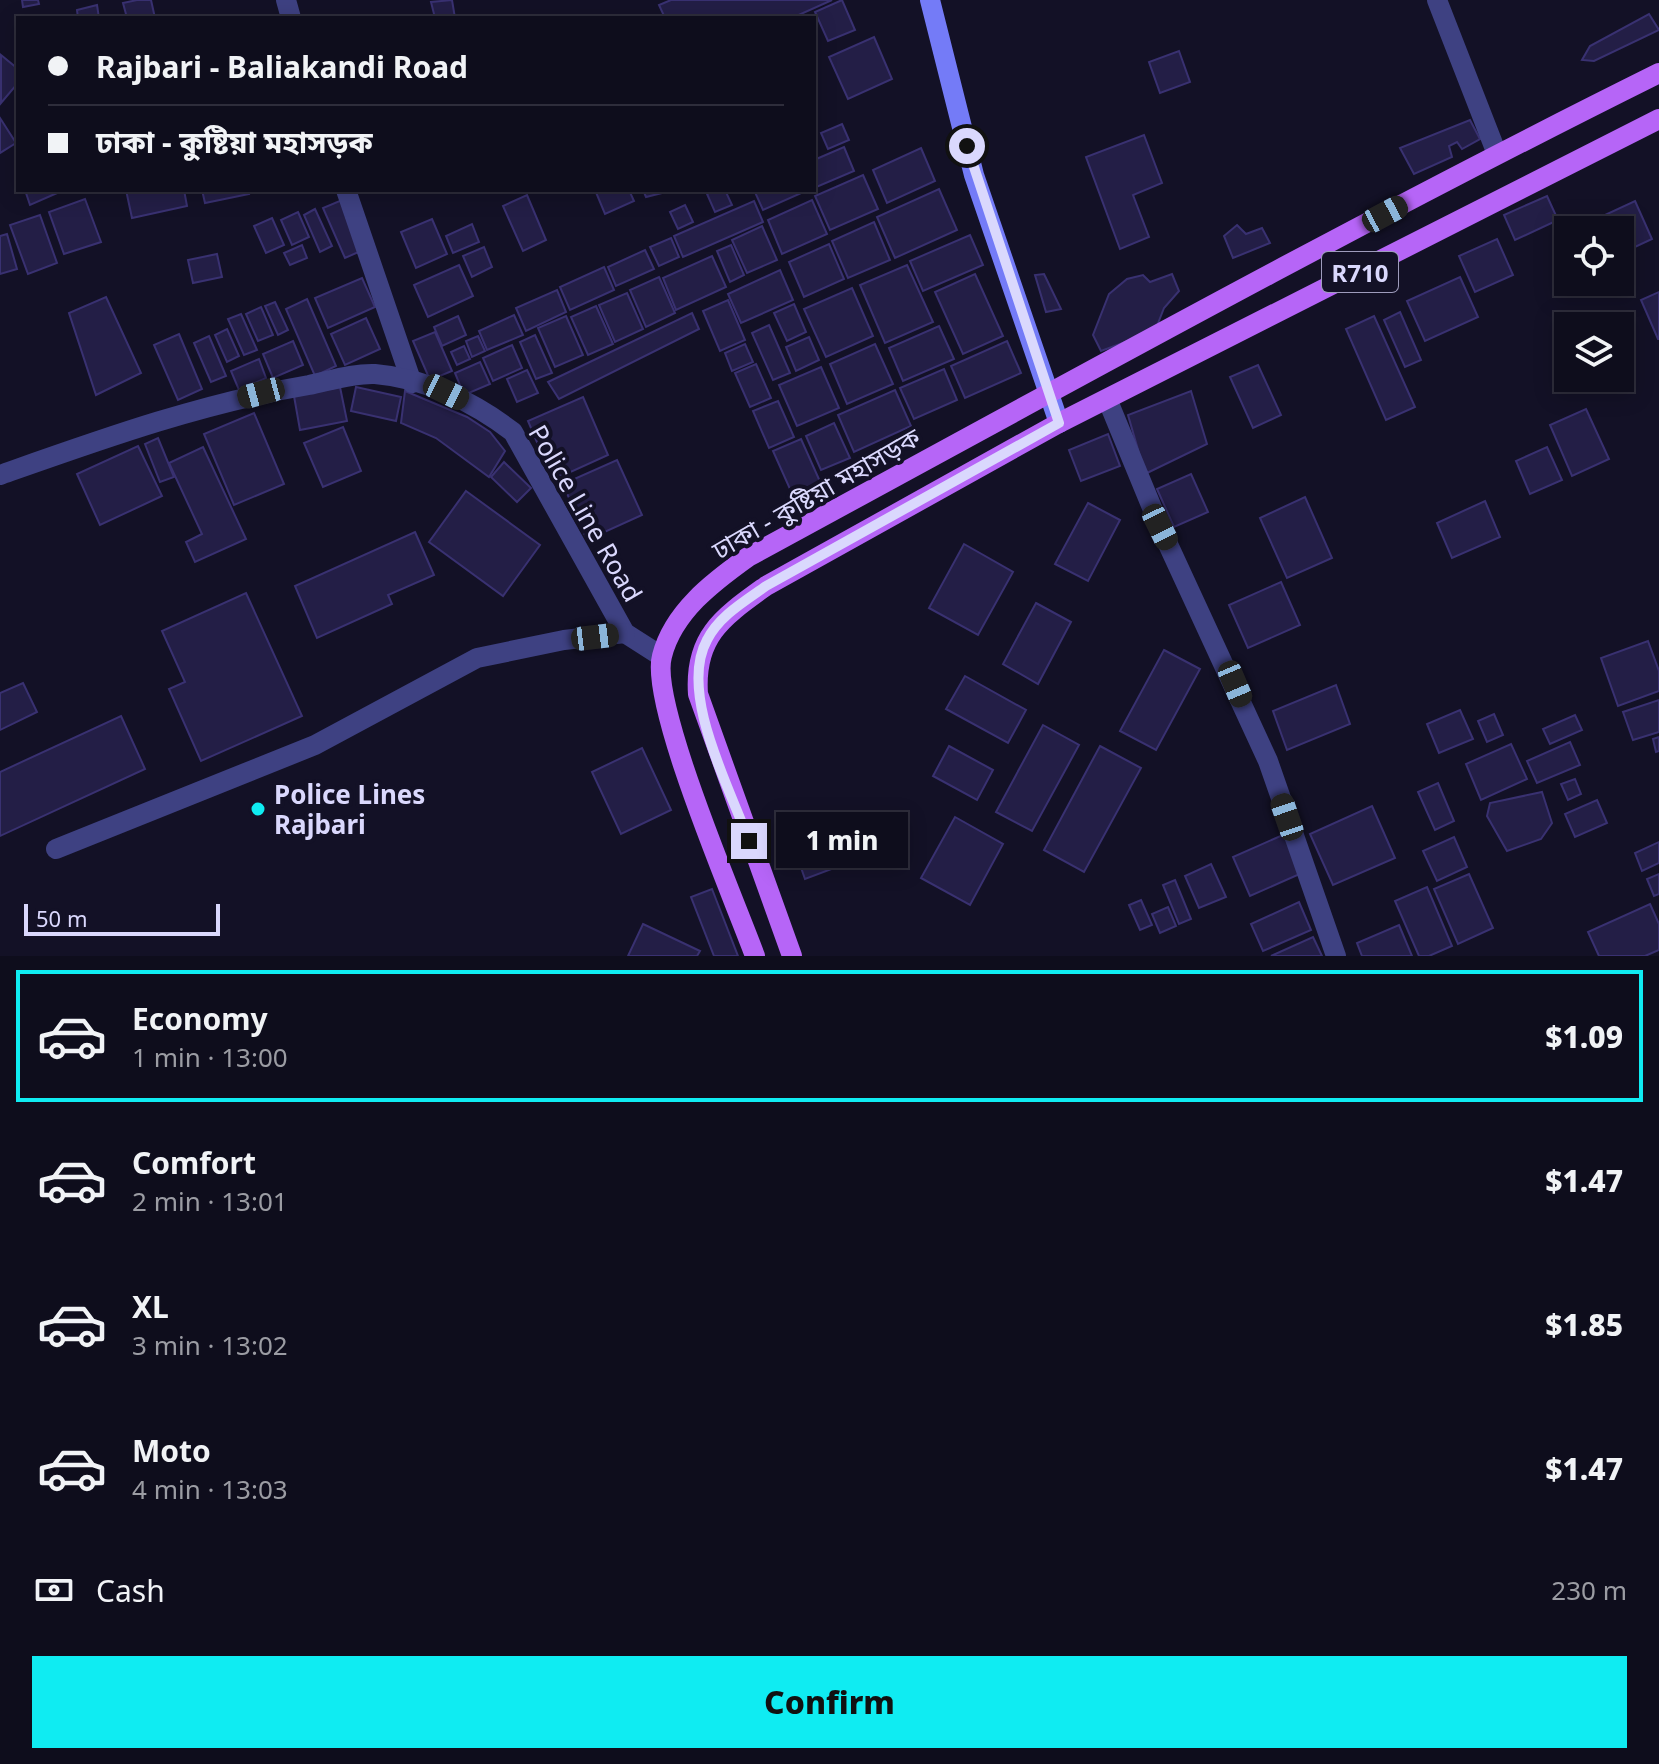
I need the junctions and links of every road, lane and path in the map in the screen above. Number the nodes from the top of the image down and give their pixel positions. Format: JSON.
{"nodes":[{"id":1,"x":930,"y":0,"type":"edge"},
{"id":2,"x":1437,"y":0,"type":"edge"},
{"id":3,"x":1659,"y":73,"type":"edge"},
{"id":4,"x":1659,"y":119,"type":"edge"},
{"id":5,"x":1497,"y":154,"type":"junction"},
{"id":6,"x":347,"y":192,"type":"edge"},
{"id":7,"x":412,"y":383,"type":"junction"},
{"id":8,"x":1050,"y":393,"type":"junction"},
{"id":9,"x":1108,"y":401,"type":"junction"},
{"id":10,"x":1059,"y":423,"type":"junction"},
{"id":11,"x":0,"y":475,"type":"edge"},
{"id":12,"x":625,"y":633,"type":"junction"},
{"id":13,"x":661,"y":656,"type":"junction"},
{"id":14,"x":56,"y":849,"type":"dead end"},
{"id":15,"x":755,"y":956,"type":"edge"},
{"id":16,"x":792,"y":956,"type":"edge"},
{"id":17,"x":1336,"y":956,"type":"edge"}],
"edges":[{"from":1,"to":8,"type":"main road"},
{"from":2,"to":5,"type":"street"},
{"from":3,"to":5,"type":"main road","number":"R710"},
{"from":4,"to":9,"type":"main road","number":"R710"},
{"from":5,"to":8,"type":"main road","number":"R710"},
{"from":6,"to":7,"type":"street"},
{"from":7,"to":11,"type":"street","name":"Police Line Road"},
{"from":7,"to":12,"type":"street","name":"Police Line Road"},
{"from":8,"to":10,"type":"main road"},
{"from":8,"to":13,"type":"main road","name":"ঢাকা - কুষ্টিয়া মহাসড়ক","number":"R710"},
{"from":9,"to":10,"type":"main road","number":"R710"},
{"from":9,"to":17,"type":"street"},
{"from":10,"to":16,"type":"main road","number":"R710"},
{"from":12,"to":13,"type":"street","name":"Police Line Road"},
{"from":12,"to":14,"type":"street"},
{"from":13,"to":15,"type":"main road"}]}
